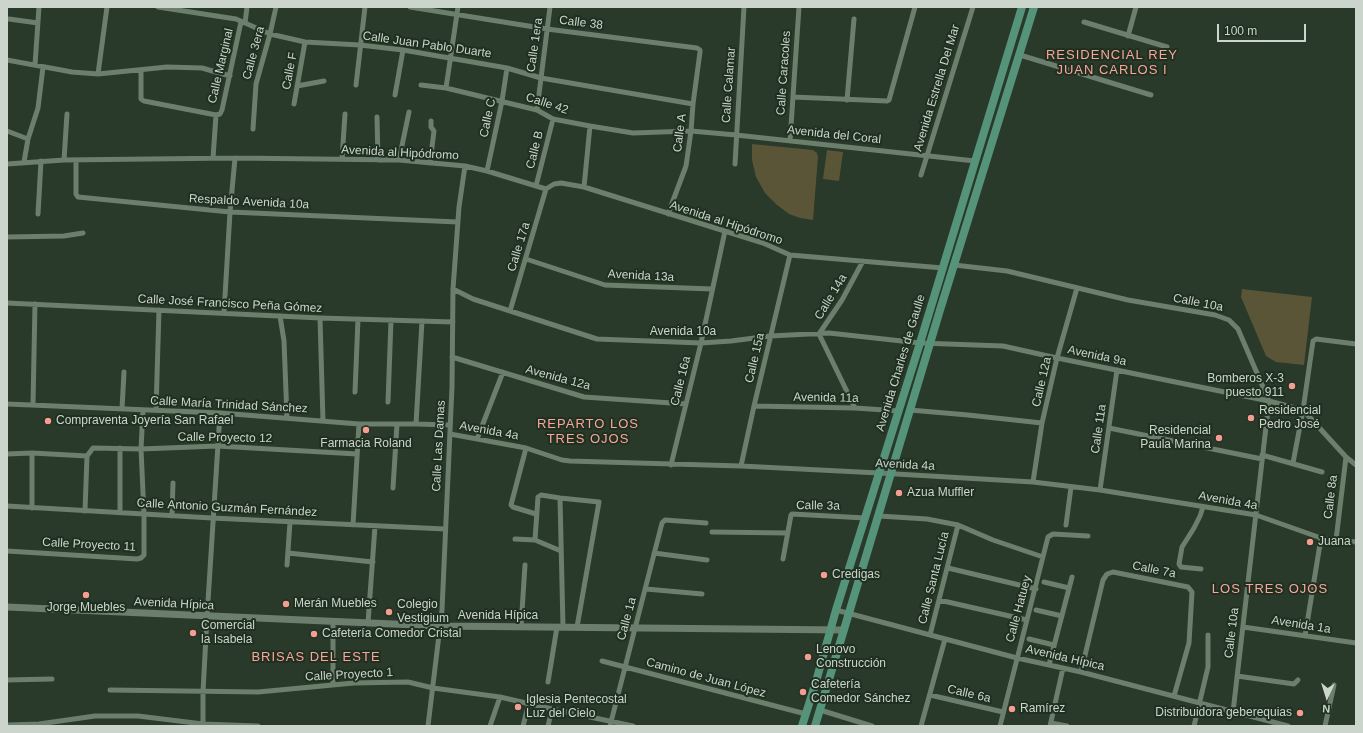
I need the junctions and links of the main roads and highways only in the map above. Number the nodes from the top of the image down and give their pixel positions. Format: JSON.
{"nodes":[{"id":1,"x":1022,"y":7,"type":"edge"},
{"id":2,"x":1034,"y":7,"type":"edge"},
{"id":3,"x":802,"y":726,"type":"edge"},
{"id":4,"x":814,"y":726,"type":"edge"}],
"edges":[{"from":1,"to":3,"type":"main road","name":"Avenida Charles de Gaulle"},
{"from":2,"to":4,"type":"main road","name":"Avenida Charles de Gaulle"}]}
